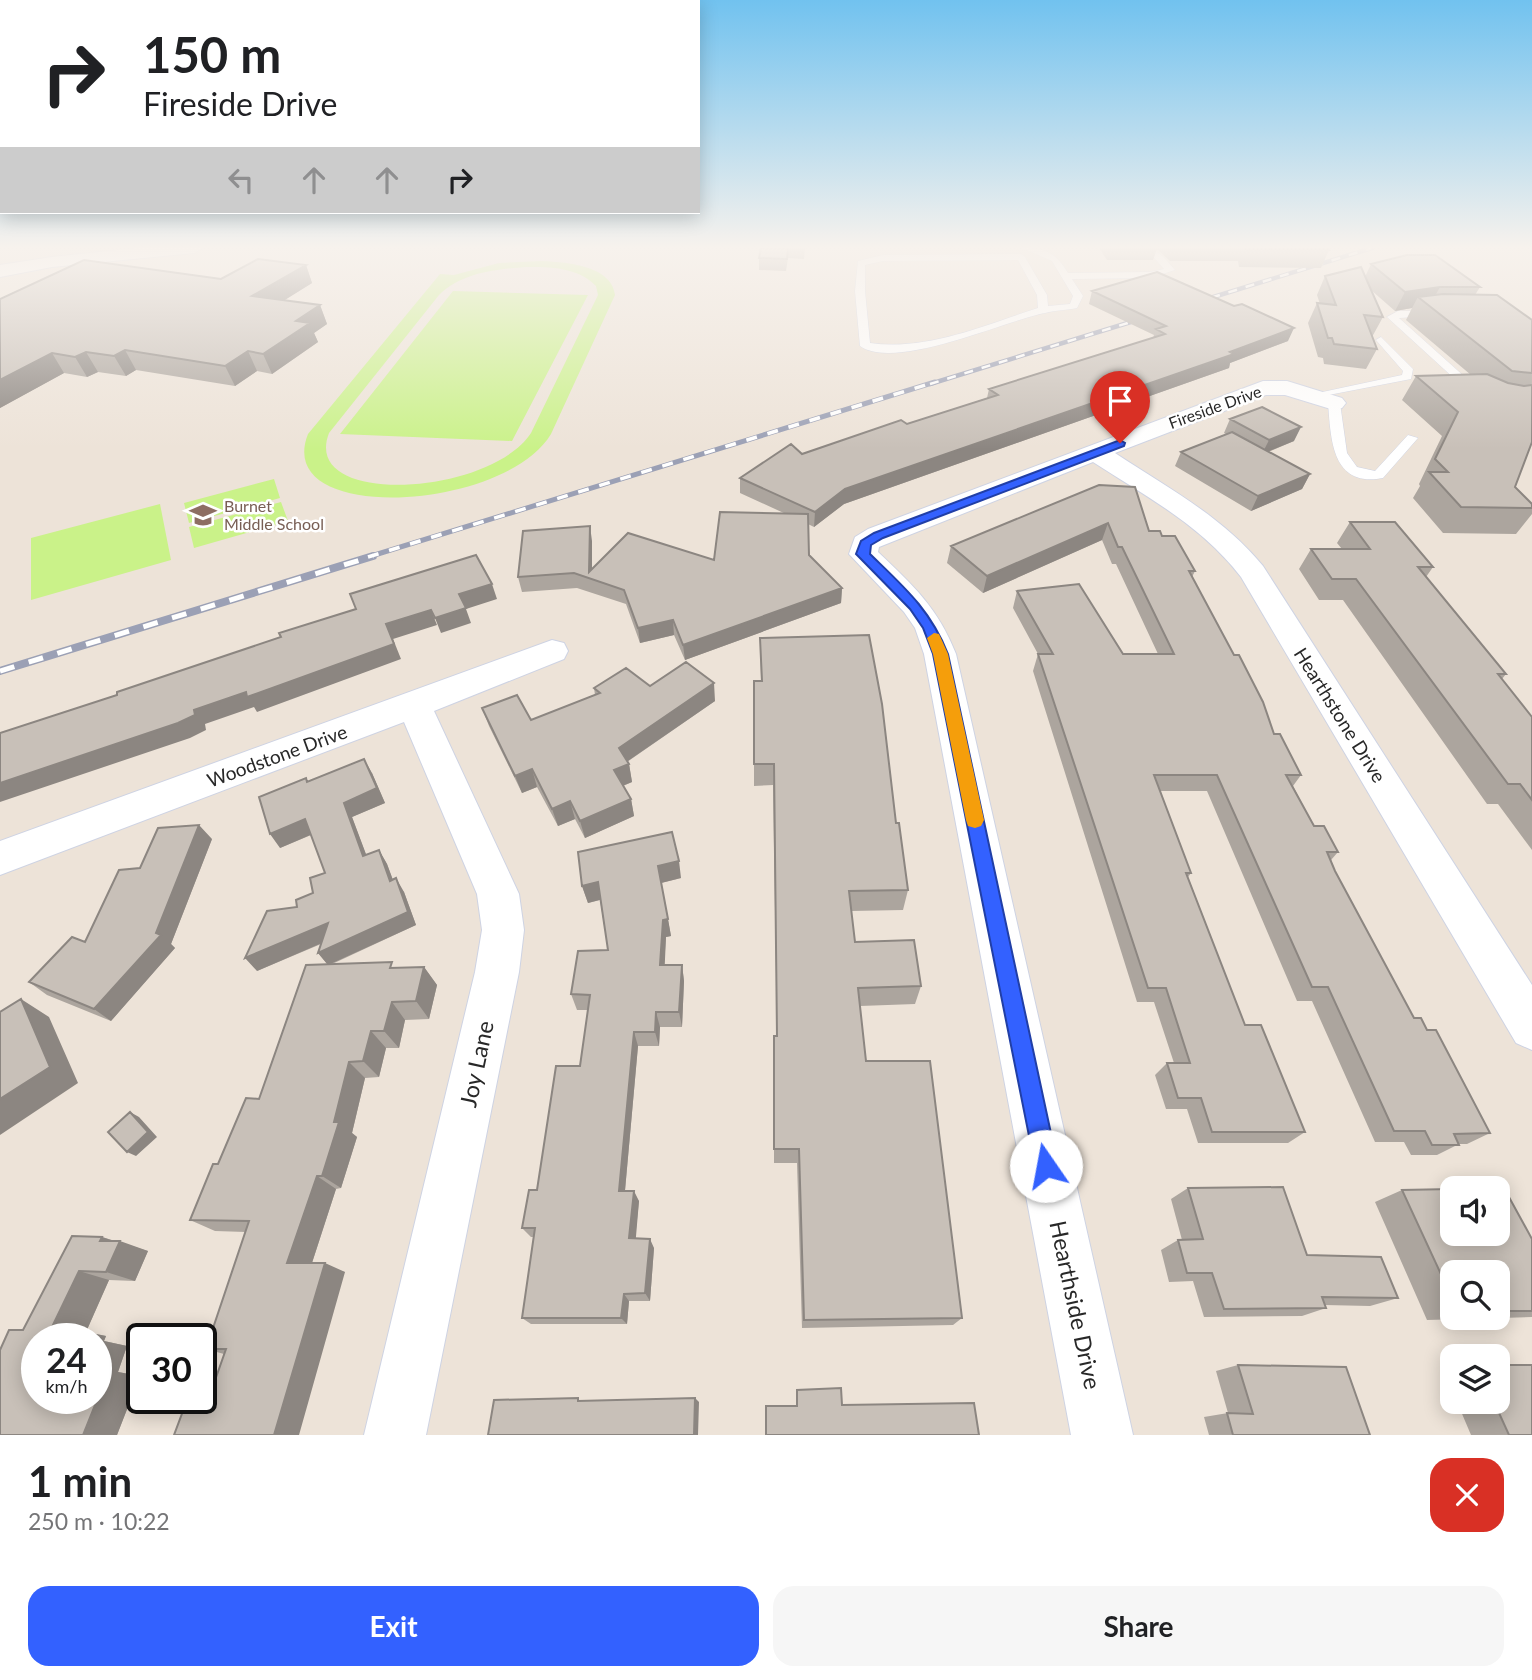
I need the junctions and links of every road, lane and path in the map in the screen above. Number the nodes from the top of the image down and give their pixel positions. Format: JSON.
{"nodes":[{"id":1,"x":863,"y":315,"type":"edge"},
{"id":2,"x":1026,"y":315,"type":"edge"},
{"id":3,"x":1396,"y":315,"type":"edge"},
{"id":4,"x":1381,"y":340,"type":"edge"},
{"id":5,"x":1485,"y":397,"type":"edge"},
{"id":6,"x":1324,"y":399,"type":"junction"},
{"id":7,"x":1412,"y":439,"type":"dead end"},
{"id":8,"x":1096,"y":453,"type":"junction"},
{"id":9,"x":865,"y":543,"type":"joint"},
{"id":10,"x":552,"y":652,"type":"dead end"},
{"id":11,"x":414,"y":705,"type":"junction"},
{"id":12,"x":0,"y":858,"type":"edge"},
{"id":13,"x":1532,"y":1027,"type":"edge"},
{"id":14,"x":395,"y":1435,"type":"edge"},
{"id":15,"x":1102,"y":1435,"type":"edge"}],
"edges":[{"from":1,"to":2,"type":"lane"},
{"from":3,"to":5,"type":"lane"},
{"from":4,"to":6,"type":"lane"},
{"from":6,"to":7,"type":"lane"},
{"from":6,"to":8,"type":"street","name":"Fireside Drive"},
{"from":8,"to":9,"type":"street","name":"Fireside Drive"},
{"from":8,"to":13,"type":"street","name":"Hearthstone Drive"},
{"from":9,"to":15,"type":"street","name":"Hearthside Drive"},
{"from":10,"to":11,"type":"street","name":"Woodstone Drive"},
{"from":11,"to":12,"type":"street","name":"Woodstone Drive"},
{"from":11,"to":14,"type":"street","name":"Joy Lane"}]}
